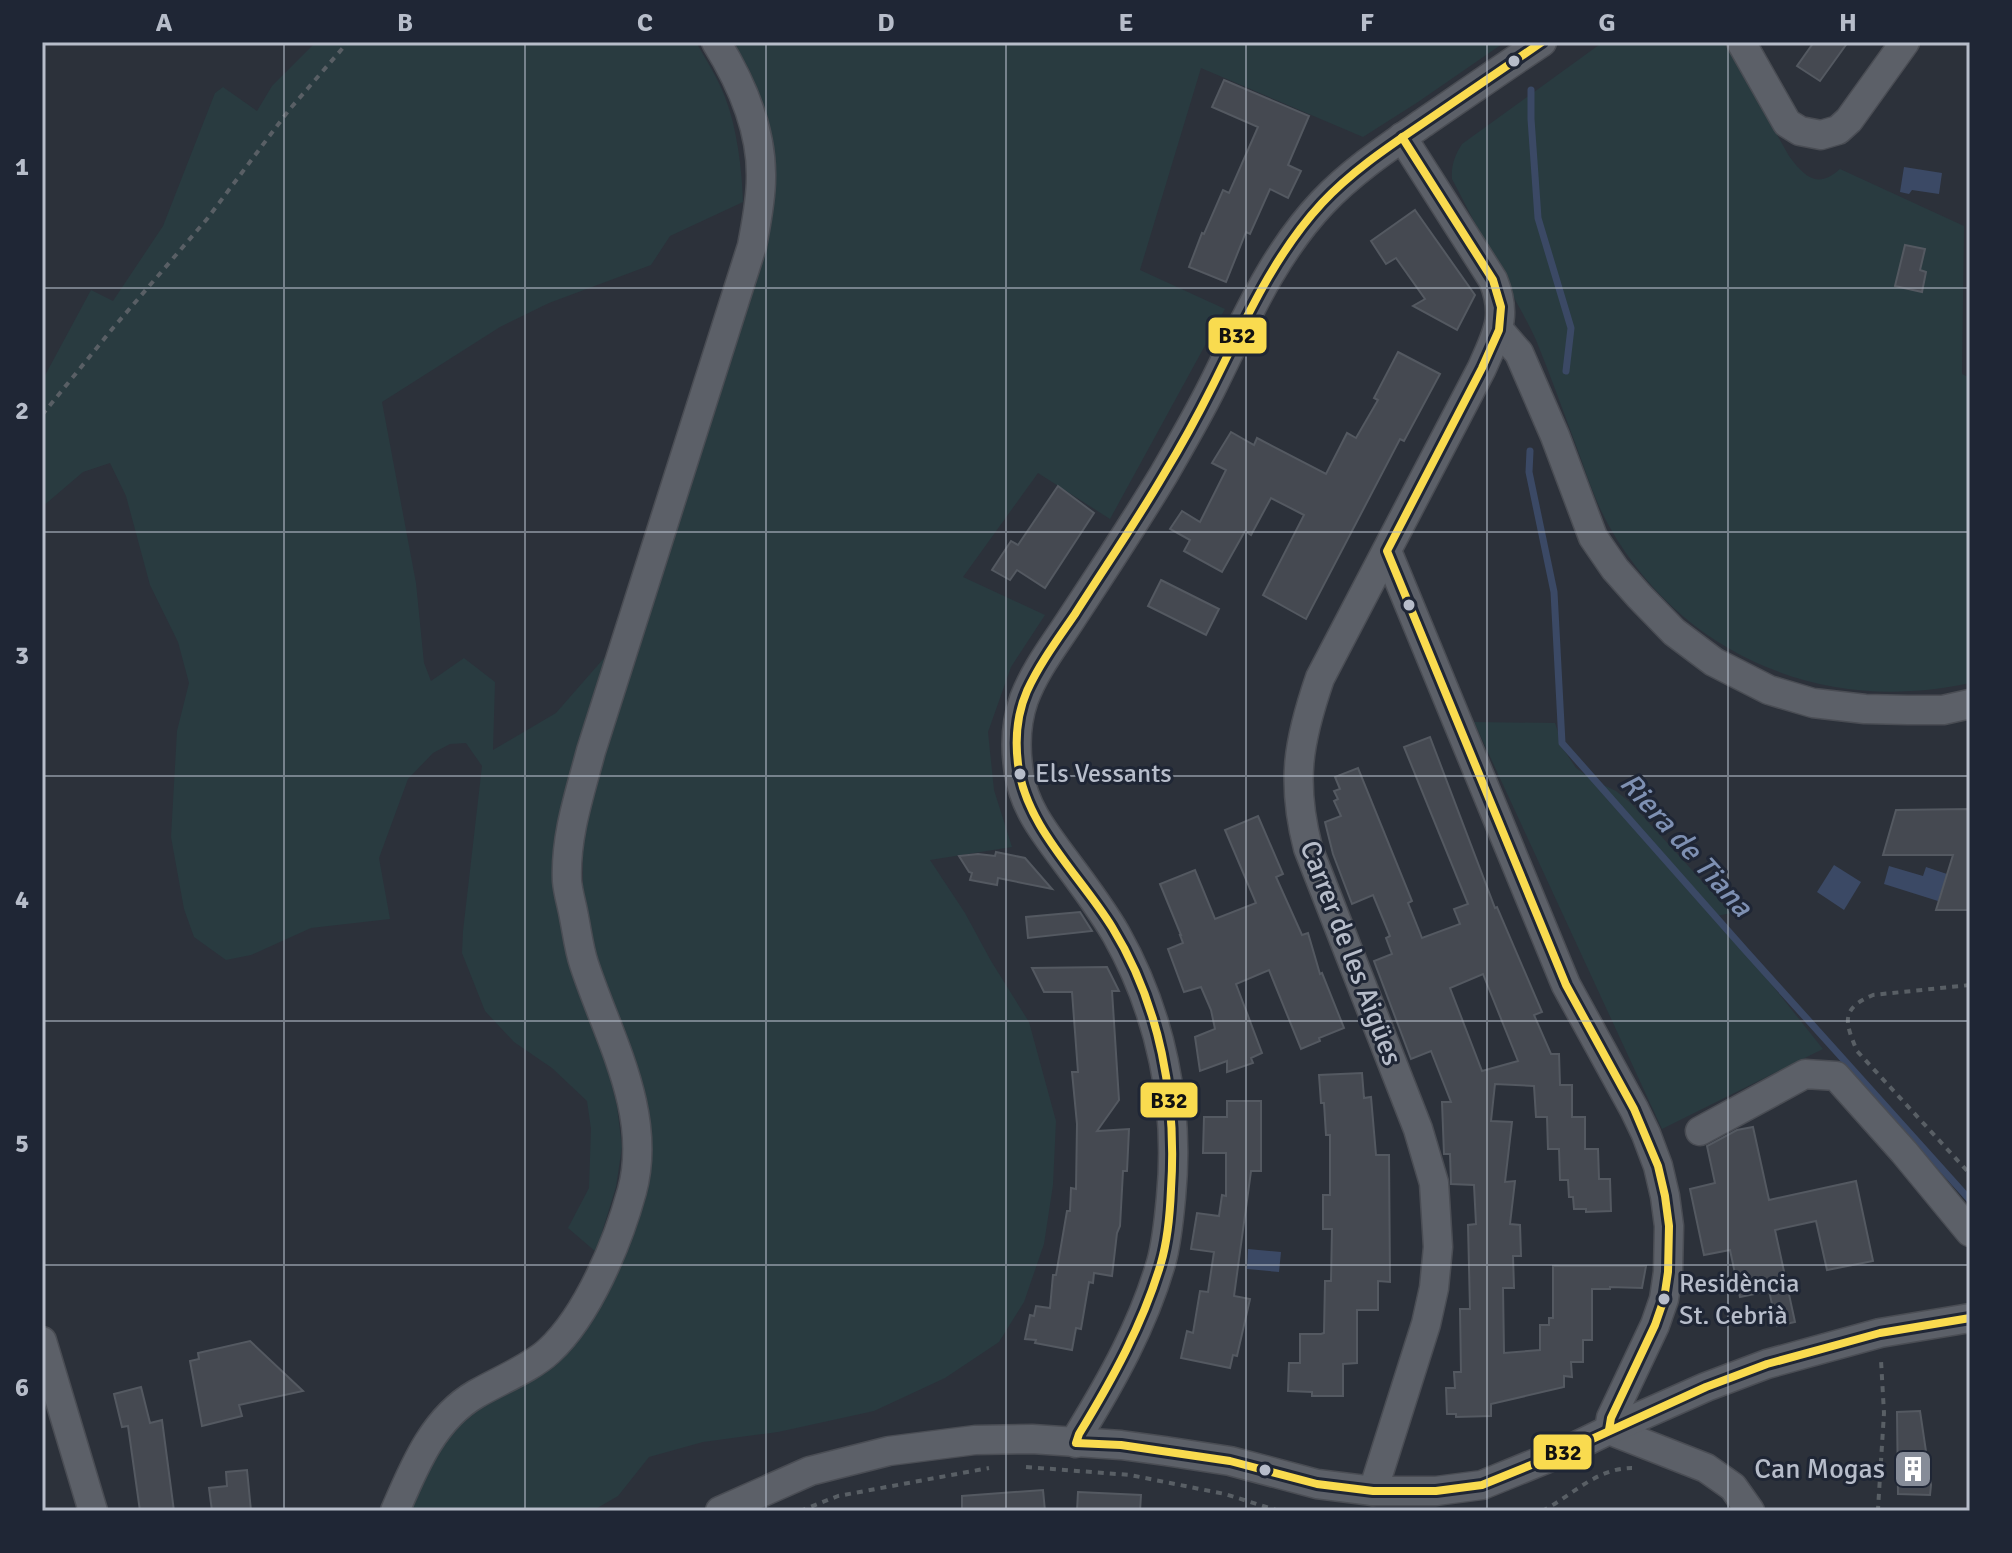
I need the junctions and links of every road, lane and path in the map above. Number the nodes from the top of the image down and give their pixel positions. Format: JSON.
{"nodes":[{"id":1,"x":348,"y":42,"type":"edge"},
{"id":2,"x":716,"y":42,"type":"edge"},
{"id":3,"x":1542,"y":42,"type":"edge"},
{"id":4,"x":1741,"y":42,"type":"edge"},
{"id":5,"x":1905,"y":42,"type":"edge"},
{"id":6,"x":1402,"y":137,"type":"junction"},
{"id":7,"x":1499,"y":330,"type":"junction"},
{"id":8,"x":42,"y":415,"type":"edge"},
{"id":9,"x":1387,"y":551,"type":"junction"},
{"id":10,"x":1970,"y":704,"type":"edge"},
{"id":11,"x":1970,"y":985,"type":"edge"},
{"id":12,"x":1700,"y":1131,"type":"dead end"},
{"id":13,"x":1970,"y":1174,"type":"edge"},
{"id":14,"x":1970,"y":1232,"type":"edge"},
{"id":15,"x":1970,"y":1318,"type":"edge"},
{"id":16,"x":1880,"y":1333,"type":"junction"},
{"id":17,"x":42,"y":1341,"type":"edge"},
{"id":18,"x":1609,"y":1430,"type":"junction"},
{"id":19,"x":1076,"y":1443,"type":"junction"},
{"id":20,"x":1568,"y":1450,"type":"junction"},
{"id":21,"x":1674,"y":1454,"type":"junction"},
{"id":22,"x":1001,"y":1465,"type":"dead end"},
{"id":23,"x":1015,"y":1466,"type":"dead end"},
{"id":24,"x":1637,"y":1469,"type":"dead end"},
{"id":25,"x":1373,"y":1491,"type":"junction"},
{"id":26,"x":1437,"y":1501,"type":"edge"},
{"id":27,"x":93,"y":1511,"type":"edge"},
{"id":28,"x":395,"y":1511,"type":"edge"},
{"id":29,"x":720,"y":1511,"type":"edge"},
{"id":30,"x":800,"y":1511,"type":"edge"},
{"id":31,"x":1279,"y":1511,"type":"edge"},
{"id":32,"x":1542,"y":1511,"type":"edge"},
{"id":33,"x":1750,"y":1511,"type":"edge"},
{"id":34,"x":1880,"y":1511,"type":"edge"}],
"edges":[{"from":1,"to":8,"type":"path"},
{"from":2,"to":28,"type":"street"},
{"from":3,"to":6,"type":"street"},
{"from":4,"to":5,"type":"street"},
{"from":6,"to":7,"type":"street","name":"Carrer de les Aigües"},
{"from":6,"to":19,"type":"street"},
{"from":7,"to":9,"type":"street","name":"Carrer de les Aigües"},
{"from":7,"to":10,"type":"street"},
{"from":9,"to":18,"type":"street"},
{"from":9,"to":25,"type":"street","name":"Carrer de les Aigües"},
{"from":11,"to":13,"type":"path"},
{"from":12,"to":14,"type":"street"},
{"from":15,"to":16,"type":"street"},
{"from":16,"to":18,"type":"street"},
{"from":16,"to":34,"type":"path"},
{"from":17,"to":27,"type":"street"},
{"from":18,"to":20,"type":"street"},
{"from":18,"to":21,"type":"street"},
{"from":19,"to":25,"type":"street"},
{"from":19,"to":29,"type":"street"},
{"from":20,"to":21,"type":"street"},
{"from":20,"to":26,"type":"street"},
{"from":21,"to":33,"type":"street"},
{"from":22,"to":30,"type":"path"},
{"from":23,"to":31,"type":"path"},
{"from":24,"to":32,"type":"path"},
{"from":25,"to":26,"type":"street"}]}
